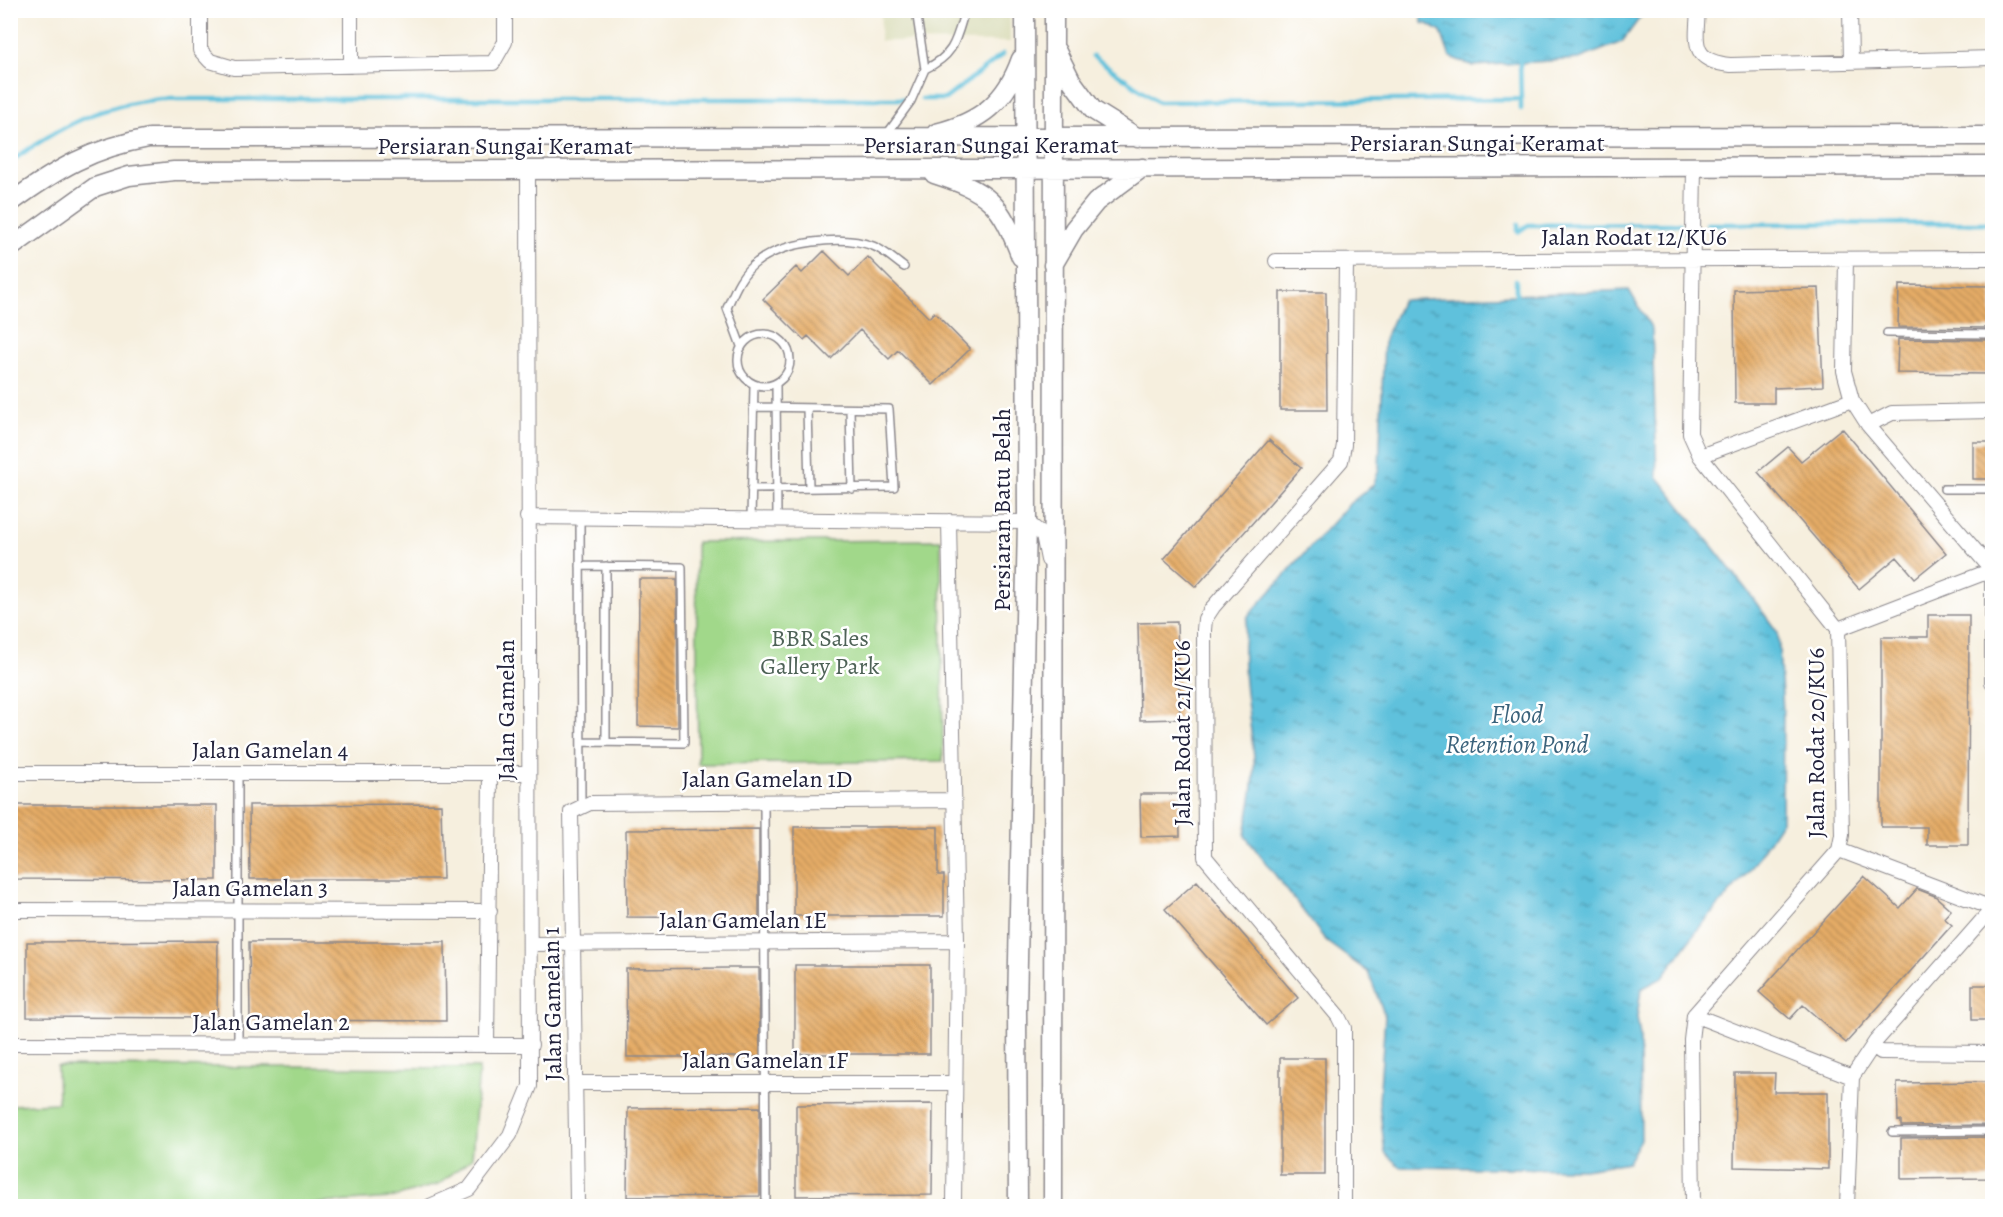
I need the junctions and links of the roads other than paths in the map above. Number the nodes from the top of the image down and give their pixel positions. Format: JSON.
{"nodes":[{"id":1,"x":200,"y":10,"type":"edge"},
{"id":2,"x":351,"y":10,"type":"edge"},
{"id":3,"x":505,"y":10,"type":"edge"},
{"id":4,"x":916,"y":10,"type":"edge"},
{"id":5,"x":965,"y":10,"type":"edge"},
{"id":6,"x":1025,"y":10,"type":"edge"},
{"id":7,"x":1053,"y":10,"type":"edge"},
{"id":8,"x":1698,"y":10,"type":"edge"},
{"id":9,"x":1850,"y":10,"type":"edge"},
{"id":10,"x":1025,"y":46,"type":"junction"},
{"id":11,"x":1053,"y":46,"type":"junction"},
{"id":12,"x":1992,"y":58,"type":"edge"},
{"id":13,"x":1851,"y":61,"type":"junction"},
{"id":14,"x":351,"y":66,"type":"junction"},
{"id":15,"x":925,"y":69,"type":"junction"},
{"id":16,"x":1992,"y":136,"type":"edge"},
{"id":17,"x":884,"y":138,"type":"junction"},
{"id":18,"x":914,"y":138,"type":"junction"},
{"id":19,"x":1025,"y":138,"type":"junction"},
{"id":20,"x":1053,"y":138,"type":"junction"},
{"id":21,"x":1138,"y":138,"type":"junction"},
{"id":22,"x":1992,"y":166,"type":"edge"},
{"id":23,"x":1694,"y":167,"type":"junction"},
{"id":24,"x":1053,"y":168,"type":"junction"},
{"id":25,"x":1142,"y":168,"type":"junction"},
{"id":26,"x":916,"y":169,"type":"junction"},
{"id":27,"x":1025,"y":169,"type":"junction"},
{"id":28,"x":528,"y":170,"type":"junction"},
{"id":29,"x":10,"y":203,"type":"edge"},
{"id":30,"x":10,"y":248,"type":"edge"},
{"id":31,"x":1992,"y":258,"type":"edge"},
{"id":32,"x":1693,"y":259,"type":"junction"},
{"id":33,"x":1846,"y":259,"type":"junction"},
{"id":34,"x":1276,"y":261,"type":"dead end"},
{"id":35,"x":1346,"y":261,"type":"junction"},
{"id":36,"x":1053,"y":265,"type":"junction"},
{"id":37,"x":904,"y":267,"type":"dead end"},
{"id":38,"x":1026,"y":270,"type":"junction"},
{"id":39,"x":1887,"y":333,"type":"dead end"},
{"id":40,"x":1992,"y":334,"type":"edge"},
{"id":41,"x":741,"y":346,"type":"junction"},
{"id":42,"x":776,"y":384,"type":"junction"},
{"id":43,"x":754,"y":385,"type":"junction"},
{"id":44,"x":1852,"y":400,"type":"junction"},
{"id":45,"x":753,"y":407,"type":"junction"},
{"id":46,"x":776,"y":409,"type":"junction"},
{"id":47,"x":807,"y":409,"type":"junction"},
{"id":48,"x":849,"y":409,"type":"junction"},
{"id":49,"x":1992,"y":411,"type":"edge"},
{"id":50,"x":1868,"y":425,"type":"junction"},
{"id":51,"x":1700,"y":456,"type":"junction"},
{"id":52,"x":809,"y":488,"type":"junction"},
{"id":53,"x":751,"y":489,"type":"junction"},
{"id":54,"x":777,"y":489,"type":"junction"},
{"id":55,"x":852,"y":489,"type":"junction"},
{"id":56,"x":1944,"y":489,"type":"dead end"},
{"id":57,"x":1992,"y":489,"type":"edge"},
{"id":58,"x":527,"y":517,"type":"junction"},
{"id":59,"x":580,"y":517,"type":"junction"},
{"id":60,"x":751,"y":519,"type":"junction"},
{"id":61,"x":777,"y":519,"type":"junction"},
{"id":62,"x":949,"y":521,"type":"junction"},
{"id":63,"x":1027,"y":522,"type":"junction"},
{"id":64,"x":580,"y":566,"type":"junction"},
{"id":65,"x":606,"y":566,"type":"junction"},
{"id":66,"x":1992,"y":570,"type":"edge"},
{"id":67,"x":1052,"y":579,"type":"junction"},
{"id":68,"x":1838,"y":629,"type":"junction"},
{"id":69,"x":1992,"y":682,"type":"edge"},
{"id":70,"x":581,"y":742,"type":"junction"},
{"id":71,"x":606,"y":742,"type":"junction"},
{"id":72,"x":10,"y":773,"type":"edge"},
{"id":73,"x":238,"y":773,"type":"junction"},
{"id":74,"x":490,"y":773,"type":"junction"},
{"id":75,"x":529,"y":773,"type":"junction"},
{"id":76,"x":954,"y":800,"type":"junction"},
{"id":77,"x":764,"y":801,"type":"junction"},
{"id":78,"x":581,"y":807,"type":"junction"},
{"id":79,"x":1839,"y":850,"type":"junction"},
{"id":80,"x":1992,"y":909,"type":"edge"},
{"id":81,"x":10,"y":910,"type":"edge"},
{"id":82,"x":238,"y":911,"type":"junction"},
{"id":83,"x":490,"y":911,"type":"junction"},
{"id":84,"x":957,"y":941,"type":"junction"},
{"id":85,"x":765,"y":942,"type":"junction"},
{"id":86,"x":573,"y":943,"type":"junction"},
{"id":87,"x":530,"y":944,"type":"junction"},
{"id":88,"x":1694,"y":1015,"type":"junction"},
{"id":89,"x":10,"y":1044,"type":"edge"},
{"id":90,"x":238,"y":1045,"type":"junction"},
{"id":91,"x":487,"y":1045,"type":"junction"},
{"id":92,"x":531,"y":1045,"type":"junction"},
{"id":93,"x":1873,"y":1046,"type":"junction"},
{"id":94,"x":1992,"y":1053,"type":"edge"},
{"id":95,"x":1852,"y":1077,"type":"junction"},
{"id":96,"x":576,"y":1083,"type":"junction"},
{"id":97,"x":765,"y":1083,"type":"junction"},
{"id":98,"x":955,"y":1083,"type":"junction"},
{"id":99,"x":1992,"y":1131,"type":"edge"},
{"id":100,"x":1892,"y":1132,"type":"dead end"},
{"id":101,"x":430,"y":1206,"type":"edge"},
{"id":102,"x":580,"y":1206,"type":"edge"},
{"id":103,"x":766,"y":1206,"type":"edge"},
{"id":104,"x":950,"y":1206,"type":"edge"},
{"id":105,"x":1018,"y":1206,"type":"edge"},
{"id":106,"x":1053,"y":1206,"type":"edge"},
{"id":107,"x":1344,"y":1206,"type":"edge"},
{"id":108,"x":1693,"y":1206,"type":"edge"},
{"id":109,"x":1847,"y":1206,"type":"edge"}],
"edges":[{"from":1,"to":14,"type":"street"},
{"from":2,"to":14,"type":"street"},
{"from":3,"to":14,"type":"street"},
{"from":4,"to":15,"type":"lane"},
{"from":5,"to":15,"type":"lane"},
{"from":6,"to":10,"type":"street","name":"Persiaran Batu Belah"},
{"from":7,"to":11,"type":"street","name":"Persiaran Batu Belah"},
{"from":8,"to":13,"type":"street"},
{"from":9,"to":13,"type":"street"},
{"from":10,"to":18,"type":"street"},
{"from":10,"to":19,"type":"street","name":"Persiaran Batu Belah"},
{"from":11,"to":20,"type":"street","name":"Persiaran Batu Belah"},
{"from":11,"to":21,"type":"street"},
{"from":12,"to":13,"type":"street"},
{"from":15,"to":17,"type":"lane"},
{"from":16,"to":21,"type":"street","name":"Persiaran Sungai Keramat"},
{"from":17,"to":18,"type":"street","name":"Persiaran Sungai Keramat"},
{"from":17,"to":29,"type":"street","name":"Persiaran Sungai Keramat"},
{"from":18,"to":19,"type":"street","name":"Persiaran Sungai Keramat"},
{"from":19,"to":20,"type":"street","name":"Persiaran Sungai Keramat"},
{"from":19,"to":27,"type":"street","name":"Persiaran Batu Belah"},
{"from":20,"to":21,"type":"street","name":"Persiaran Sungai Keramat"},
{"from":20,"to":24,"type":"street","name":"Persiaran Batu Belah"},
{"from":22,"to":23,"type":"street","name":"Persiaran Sungai Keramat"},
{"from":23,"to":25,"type":"street","name":"Persiaran Sungai Keramat"},
{"from":23,"to":32,"type":"street","name":"Jalan Rodat 20/KU6"},
{"from":24,"to":25,"type":"street","name":"Persiaran Sungai Keramat"},
{"from":24,"to":27,"type":"street","name":"Persiaran Sungai Keramat"},
{"from":24,"to":36,"type":"street","name":"Persiaran Batu Belah"},
{"from":25,"to":36,"type":"street"},
{"from":26,"to":27,"type":"street","name":"Persiaran Sungai Keramat"},
{"from":26,"to":28,"type":"street","name":"Persiaran Sungai Keramat"},
{"from":26,"to":38,"type":"street"},
{"from":27,"to":38,"type":"street","name":"Persiaran Batu Belah"},
{"from":28,"to":30,"type":"street","name":"Persiaran Sungai Keramat"},
{"from":28,"to":58,"type":"street","name":"Jalan Gamelan"},
{"from":31,"to":33,"type":"street","name":"Jalan Rodat 12/KU6"},
{"from":32,"to":33,"type":"street","name":"Jalan Rodat 12/KU6"},
{"from":32,"to":35,"type":"street","name":"Jalan Rodat 12/KU6"},
{"from":32,"to":51,"type":"street","name":"Jalan Rodat 20/KU6"},
{"from":33,"to":44,"type":"street"},
{"from":34,"to":35,"type":"street","name":"Jalan Rodat 12/KU6"},
{"from":35,"to":107,"type":"street","name":"Jalan Rodat 21/KU6"},
{"from":36,"to":67,"type":"street","name":"Persiaran Batu Belah"},
{"from":37,"to":41,"type":"lane"},
{"from":38,"to":63,"type":"street","name":"Persiaran Batu Belah"},
{"from":39,"to":40,"type":"lane"},
{"from":41,"to":42,"type":"lane"},
{"from":41,"to":43,"type":"lane"},
{"from":42,"to":43,"type":"lane"},
{"from":42,"to":46,"type":"lane"},
{"from":43,"to":45,"type":"lane"},
{"from":44,"to":50,"type":"street"},
{"from":44,"to":51,"type":"street"},
{"from":45,"to":46,"type":"lane"},
{"from":45,"to":53,"type":"lane"},
{"from":46,"to":47,"type":"lane"},
{"from":46,"to":54,"type":"lane"},
{"from":47,"to":48,"type":"lane"},
{"from":47,"to":52,"type":"lane"},
{"from":48,"to":55,"type":"lane"},
{"from":48,"to":55,"type":"lane"},
{"from":49,"to":50,"type":"street"},
{"from":50,"to":66,"type":"street"},
{"from":51,"to":68,"type":"street","name":"Jalan Rodat 20/KU6"},
{"from":52,"to":54,"type":"lane"},
{"from":52,"to":55,"type":"lane"},
{"from":53,"to":54,"type":"lane"},
{"from":53,"to":60,"type":"lane"},
{"from":54,"to":61,"type":"lane"},
{"from":56,"to":57,"type":"lane"},
{"from":58,"to":59,"type":"street"},
{"from":58,"to":75,"type":"street","name":"Jalan Gamelan"},
{"from":59,"to":60,"type":"street"},
{"from":59,"to":64,"type":"lane"},
{"from":60,"to":61,"type":"street"},
{"from":61,"to":62,"type":"street"},
{"from":62,"to":63,"type":"street"},
{"from":62,"to":76,"type":"street"},
{"from":63,"to":67,"type":"street"},
{"from":63,"to":105,"type":"street","name":"Persiaran Batu Belah"},
{"from":64,"to":65,"type":"lane"},
{"from":64,"to":70,"type":"lane"},
{"from":65,"to":71,"type":"lane"},
{"from":65,"to":71,"type":"lane"},
{"from":66,"to":68,"type":"street"},
{"from":66,"to":69,"type":"street"},
{"from":67,"to":106,"type":"street","name":"Persiaran Batu Belah"},
{"from":68,"to":79,"type":"street","name":"Jalan Rodat 20/KU6"},
{"from":70,"to":71,"type":"lane"},
{"from":70,"to":78,"type":"lane"},
{"from":72,"to":73,"type":"street","name":"Jalan Gamelan 4"},
{"from":73,"to":74,"type":"street","name":"Jalan Gamelan 4"},
{"from":73,"to":82,"type":"lane"},
{"from":74,"to":75,"type":"street","name":"Jalan Gamelan 4"},
{"from":74,"to":83,"type":"street"},
{"from":75,"to":87,"type":"street","name":"Jalan Gamelan"},
{"from":76,"to":77,"type":"street","name":"Jalan Gamelan 1D"},
{"from":76,"to":84,"type":"street"},
{"from":77,"to":78,"type":"street","name":"Jalan Gamelan 1D"},
{"from":77,"to":85,"type":"lane"},
{"from":78,"to":86,"type":"street","name":"Jalan Gamelan 1"},
{"from":79,"to":80,"type":"street"},
{"from":79,"to":88,"type":"street","name":"Jalan Rodat 20/KU6"},
{"from":80,"to":93,"type":"street"},
{"from":81,"to":82,"type":"street","name":"Jalan Gamelan 3"},
{"from":82,"to":83,"type":"street","name":"Jalan Gamelan 3"},
{"from":82,"to":90,"type":"lane"},
{"from":83,"to":91,"type":"street"},
{"from":84,"to":85,"type":"street","name":"Jalan Gamelan 1E"},
{"from":84,"to":98,"type":"street"},
{"from":85,"to":86,"type":"street","name":"Jalan Gamelan 1E"},
{"from":85,"to":97,"type":"lane"},
{"from":86,"to":87,"type":"street","name":"Jalan Gamelan 1E"},
{"from":86,"to":96,"type":"street","name":"Jalan Gamelan 1"},
{"from":87,"to":92,"type":"street","name":"Jalan Gamelan"},
{"from":88,"to":95,"type":"street"},
{"from":88,"to":108,"type":"street"},
{"from":89,"to":90,"type":"street","name":"Jalan Gamelan 2"},
{"from":90,"to":91,"type":"street","name":"Jalan Gamelan 2"},
{"from":91,"to":92,"type":"street","name":"Jalan Gamelan 2"},
{"from":92,"to":101,"type":"street","name":"Jalan Gamelan"},
{"from":93,"to":94,"type":"street"},
{"from":93,"to":95,"type":"street"},
{"from":95,"to":109,"type":"street"},
{"from":96,"to":97,"type":"street","name":"Jalan Gamelan 1F"},
{"from":96,"to":102,"type":"street","name":"Jalan Gamelan 1"},
{"from":97,"to":98,"type":"street","name":"Jalan Gamelan 1F"},
{"from":97,"to":103,"type":"lane"},
{"from":98,"to":104,"type":"street"},
{"from":99,"to":100,"type":"lane"}]}
